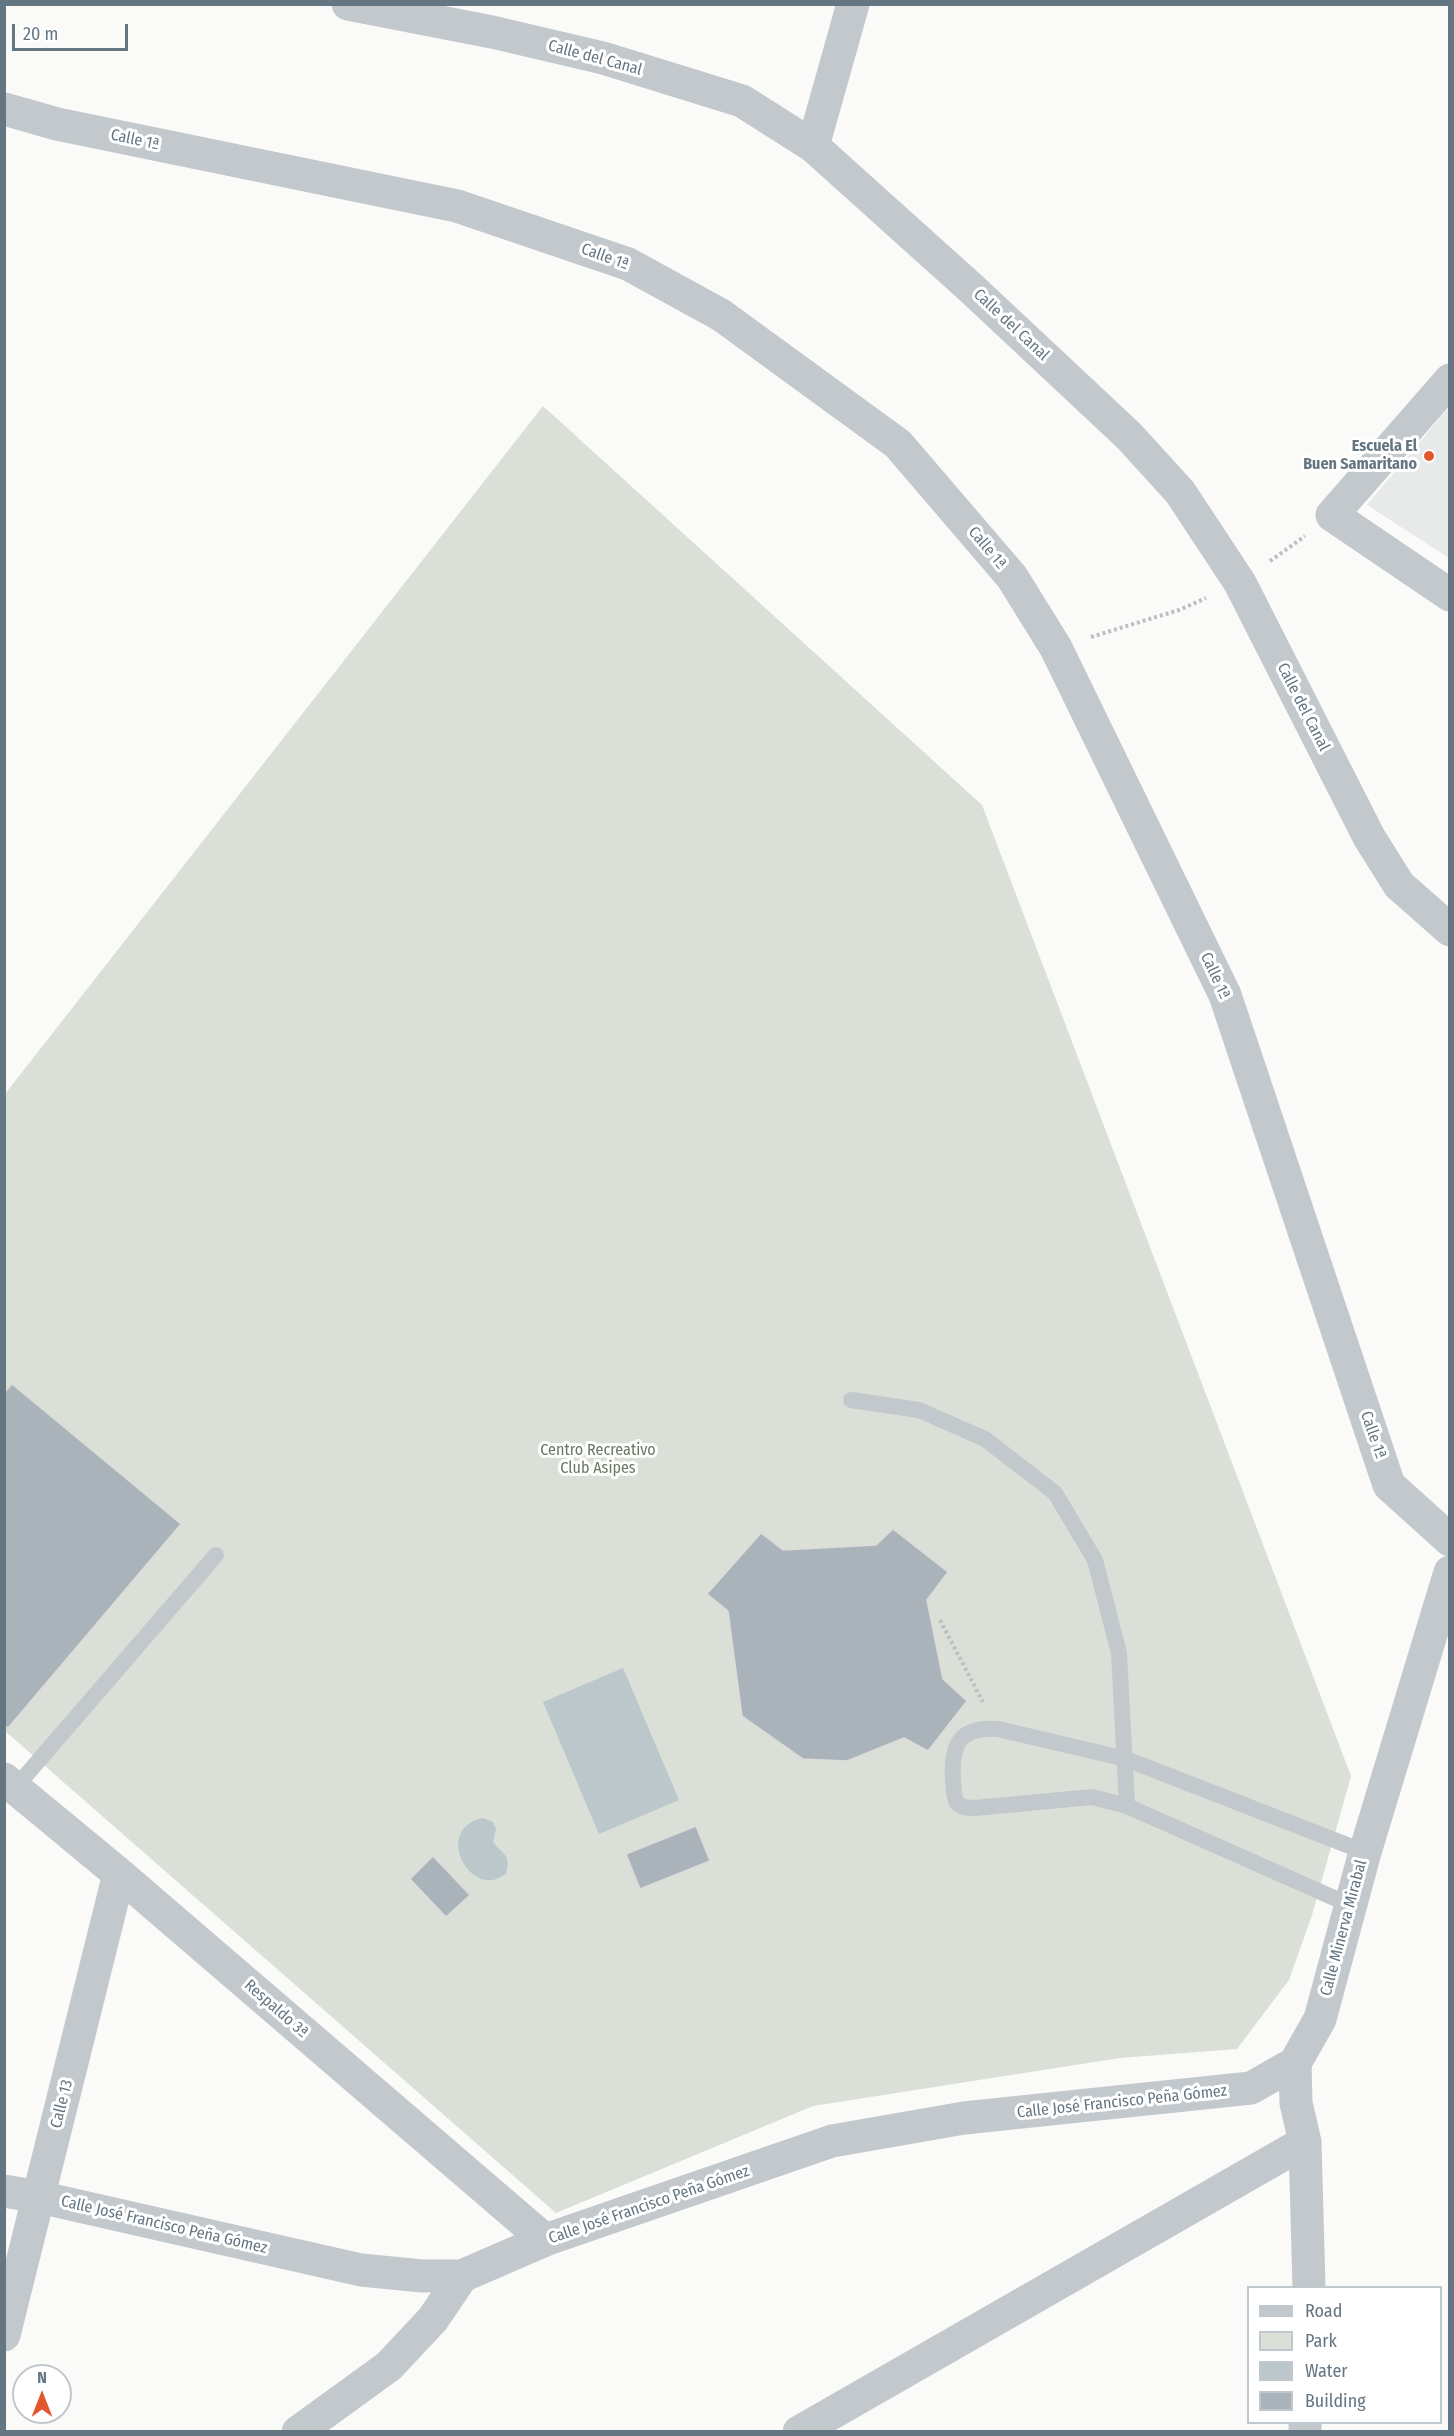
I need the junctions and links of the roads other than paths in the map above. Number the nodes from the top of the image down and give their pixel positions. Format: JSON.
{"nodes":[{"id":1,"x":348,"y":4,"type":"edge"},
{"id":2,"x":853,"y":4,"type":"edge"},
{"id":3,"x":4,"y":110,"type":"edge"},
{"id":4,"x":813,"y":146,"type":"junction"},
{"id":5,"x":1449,"y":380,"type":"edge"},
{"id":6,"x":1449,"y":595,"type":"edge"},
{"id":7,"x":1449,"y":930,"type":"edge"},
{"id":8,"x":851,"y":1400,"type":"dead end"},
{"id":9,"x":1449,"y":1540,"type":"edge"},
{"id":10,"x":216,"y":1555,"type":"dead end"},
{"id":11,"x":1449,"y":1572,"type":"edge"},
{"id":12,"x":1126,"y":1760,"type":"junction"},
{"id":13,"x":10,"y":1783,"type":"edge"},
{"id":14,"x":1127,"y":1806,"type":"junction"},
{"id":15,"x":1365,"y":1852,"type":"junction"},
{"id":16,"x":119,"y":1874,"type":"junction"},
{"id":17,"x":1350,"y":1905,"type":"junction"},
{"id":18,"x":1295,"y":2063,"type":"junction"},
{"id":19,"x":1305,"y":2142,"type":"junction"},
{"id":20,"x":4,"y":2191,"type":"edge"},
{"id":21,"x":39,"y":2197,"type":"junction"},
{"id":22,"x":545,"y":2240,"type":"junction"},
{"id":23,"x":462,"y":2276,"type":"junction"},
{"id":24,"x":1309,"y":2286,"type":"edge"},
{"id":25,"x":4,"y":2335,"type":"edge"},
{"id":26,"x":298,"y":2432,"type":"edge"},
{"id":27,"x":799,"y":2432,"type":"edge"}],
"edges":[{"from":1,"to":4,"type":"street","name":"Calle del Canal"},
{"from":2,"to":4,"type":"street"},
{"from":3,"to":9,"type":"street","name":"Calle 1ª"},
{"from":4,"to":7,"type":"street","name":"Calle del Canal"},
{"from":5,"to":6,"type":"street"},
{"from":8,"to":12,"type":"lane"},
{"from":10,"to":13,"type":"lane"},
{"from":11,"to":15,"type":"street","name":"Calle Minerva Mirabal"},
{"from":12,"to":14,"type":"lane"},
{"from":12,"to":14,"type":"lane"},
{"from":12,"to":15,"type":"lane"},
{"from":13,"to":16,"type":"street","name":"Respaldo 3ª"},
{"from":14,"to":17,"type":"lane"},
{"from":15,"to":17,"type":"street","name":"Calle Minerva Mirabal"},
{"from":16,"to":21,"type":"street","name":"Calle 13"},
{"from":16,"to":22,"type":"street","name":"Respaldo 3ª"},
{"from":17,"to":18,"type":"street","name":"Calle Minerva Mirabal"},
{"from":18,"to":19,"type":"street"},
{"from":18,"to":22,"type":"street","name":"Calle José Francisco Peña Gómez"},
{"from":19,"to":24,"type":"street"},
{"from":19,"to":27,"type":"street"},
{"from":20,"to":21,"type":"street","name":"Calle José Francisco Peña Gómez"},
{"from":21,"to":23,"type":"street","name":"Calle José Francisco Peña Gómez"},
{"from":21,"to":25,"type":"street","name":"Calle 13"},
{"from":22,"to":23,"type":"street","name":"Calle José Francisco Peña Gómez"},
{"from":23,"to":26,"type":"street"}]}
